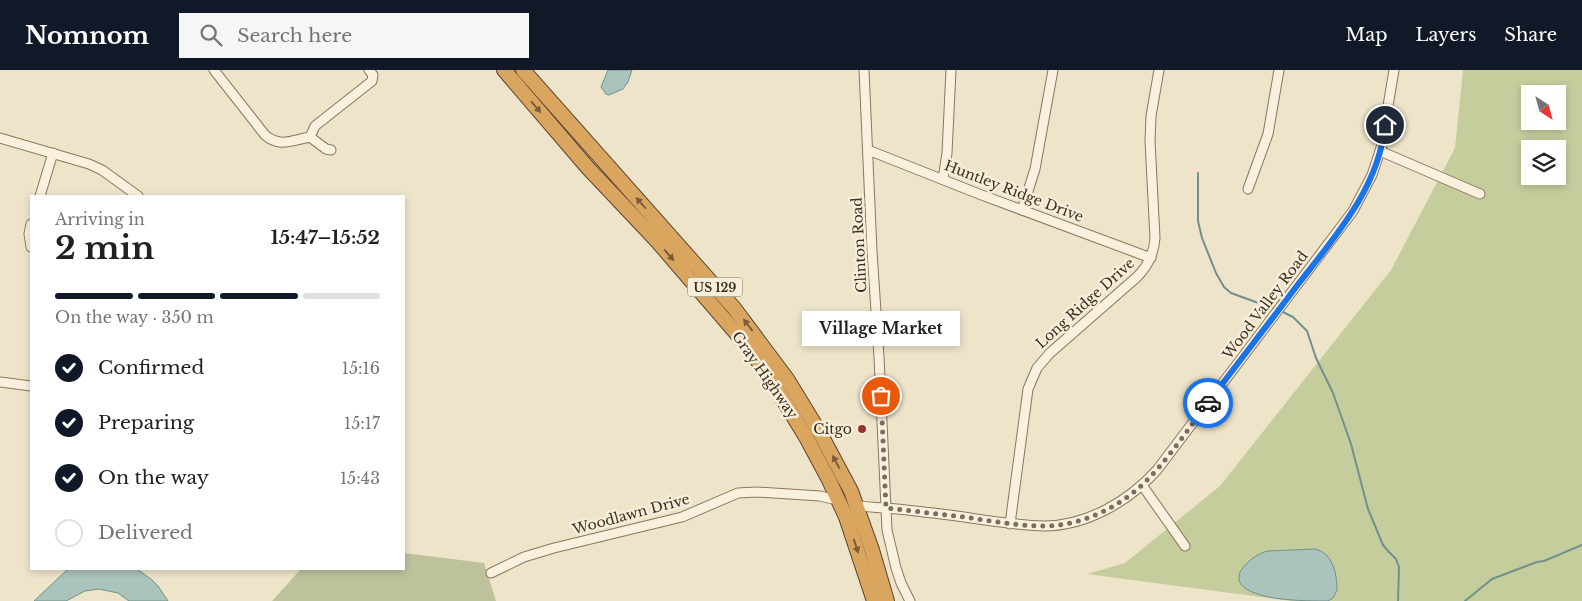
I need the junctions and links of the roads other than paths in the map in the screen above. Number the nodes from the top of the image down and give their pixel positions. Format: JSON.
{"nodes":[{"id":1,"x":214,"y":70,"type":"edge"},
{"id":2,"x":369,"y":70,"type":"edge"},
{"id":3,"x":504,"y":70,"type":"edge"},
{"id":4,"x":523,"y":70,"type":"edge"},
{"id":5,"x":864,"y":70,"type":"edge"},
{"id":6,"x":951,"y":70,"type":"edge"},
{"id":7,"x":1053,"y":70,"type":"edge"},
{"id":8,"x":1159,"y":70,"type":"edge"},
{"id":9,"x":1279,"y":70,"type":"edge"},
{"id":10,"x":1394,"y":70,"type":"edge"},
{"id":11,"x":310,"y":137,"type":"junction"},
{"id":12,"x":0,"y":138,"type":"edge"},
{"id":13,"x":331,"y":150,"type":"dead end"},
{"id":14,"x":868,"y":150,"type":"junction"},
{"id":15,"x":1380,"y":151,"type":"junction"},
{"id":16,"x":53,"y":153,"type":"junction"},
{"id":17,"x":944,"y":179,"type":"junction"},
{"id":18,"x":1248,"y":189,"type":"dead end"},
{"id":19,"x":1480,"y":194,"type":"dead end"},
{"id":20,"x":40,"y":195,"type":"edge"},
{"id":21,"x":137,"y":195,"type":"edge"},
{"id":22,"x":1022,"y":210,"type":"junction"},
{"id":23,"x":1151,"y":258,"type":"junction"},
{"id":24,"x":0,"y":382,"type":"edge"},
{"id":25,"x":30,"y":386,"type":"edge"},
{"id":26,"x":1142,"y":485,"type":"junction"},
{"id":27,"x":839,"y":500,"type":"junction"},
{"id":28,"x":856,"y":506,"type":"junction"},
{"id":29,"x":886,"y":508,"type":"junction"},
{"id":30,"x":1010,"y":524,"type":"junction"},
{"id":31,"x":1185,"y":546,"type":"dead end"},
{"id":32,"x":491,"y":573,"type":"dead end"},
{"id":33,"x":874,"y":601,"type":"edge"},
{"id":34,"x":887,"y":601,"type":"edge"},
{"id":35,"x":910,"y":601,"type":"edge"}],
"edges":[{"from":1,"to":11,"type":"street"},
{"from":2,"to":11,"type":"street"},
{"from":3,"to":27,"type":"highway","name":"Gray Highway","number":"US 129","one_way":true},
{"from":28,"to":4,"type":"highway","name":"Gray Highway","number":"US 129","one_way":true},
{"from":5,"to":14,"type":"street","name":"Clinton Road"},
{"from":6,"to":17,"type":"street"},
{"from":7,"to":22,"type":"street"},
{"from":8,"to":23,"type":"street","name":"Long Ridge Drive"},
{"from":9,"to":18,"type":"street"},
{"from":10,"to":15,"type":"street","name":"Wood Valley Road"},
{"from":11,"to":13,"type":"street"},
{"from":12,"to":16,"type":"street"},
{"from":14,"to":17,"type":"street","name":"Huntley Ridge Drive"},
{"from":14,"to":29,"type":"street","name":"Clinton Road"},
{"from":15,"to":19,"type":"street"},
{"from":15,"to":26,"type":"street","name":"Wood Valley Road"},
{"from":16,"to":20,"type":"street"},
{"from":16,"to":21,"type":"street"},
{"from":17,"to":22,"type":"street","name":"Huntley Ridge Drive"},
{"from":22,"to":23,"type":"street","name":"Huntley Ridge Drive"},
{"from":23,"to":30,"type":"street","name":"Long Ridge Drive"},
{"from":24,"to":25,"type":"street"},
{"from":26,"to":30,"type":"street","name":"Wood Valley Road"},
{"from":26,"to":31,"type":"street"},
{"from":27,"to":28,"type":"street","name":"Woodlawn Drive"},
{"from":27,"to":32,"type":"street","name":"Woodlawn Drive"},
{"from":27,"to":33,"type":"highway","name":"Gray Highway","number":"US 129","one_way":true},
{"from":28,"to":29,"type":"street","name":"Wood Valley Road"},
{"from":28,"to":34,"type":"highway","name":"Gray Highway","number":"US 129"},
{"from":29,"to":30,"type":"street","name":"Wood Valley Road"},
{"from":29,"to":35,"type":"street","name":"Clinton Road"}]}
